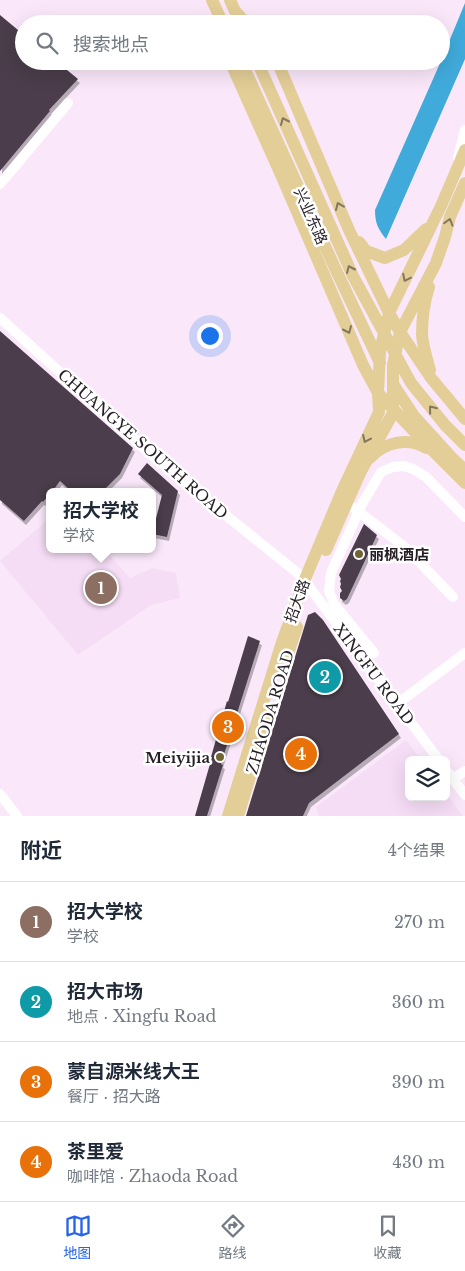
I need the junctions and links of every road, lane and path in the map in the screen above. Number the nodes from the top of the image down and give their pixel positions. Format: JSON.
{"nodes":[{"id":1,"x":212,"y":0,"type":"edge"},
{"id":2,"x":218,"y":15,"type":"edge"},
{"id":3,"x":234,"y":70,"type":"edge"},
{"id":4,"x":244,"y":70,"type":"edge"},
{"id":5,"x":261,"y":70,"type":"edge"},
{"id":6,"x":280,"y":70,"type":"edge"},
{"id":7,"x":68,"y":103,"type":"dead end"},
{"id":8,"x":465,"y":130,"type":"edge"},
{"id":9,"x":465,"y":150,"type":"edge"},
{"id":10,"x":456,"y":170,"type":"junction"},
{"id":11,"x":465,"y":183,"type":"edge"},
{"id":12,"x":0,"y":184,"type":"edge"},
{"id":13,"x":433,"y":222,"type":"junction"},
{"id":14,"x":349,"y":230,"type":"junction"},
{"id":15,"x":424,"y":241,"type":"junction"},
{"id":16,"x":440,"y":249,"type":"junction"},
{"id":17,"x":436,"y":263,"type":"junction"},
{"id":18,"x":389,"y":313,"type":"junction"},
{"id":19,"x":0,"y":318,"type":"edge"},
{"id":20,"x":400,"y":332,"type":"junction"},
{"id":21,"x":431,"y":378,"type":"junction"},
{"id":22,"x":378,"y":393,"type":"junction"},
{"id":23,"x":393,"y":409,"type":"junction"},
{"id":24,"x":465,"y":419,"type":"edge"},
{"id":25,"x":465,"y":445,"type":"edge"},
{"id":26,"x":432,"y":450,"type":"junction"},
{"id":27,"x":361,"y":470,"type":"junction"},
{"id":28,"x":465,"y":470,"type":"edge"},
{"id":29,"x":465,"y":483,"type":"edge"},
{"id":30,"x":343,"y":500,"type":"junction"},
{"id":31,"x":359,"y":512,"type":"junction"},
{"id":32,"x":465,"y":517,"type":"edge"},
{"id":33,"x":307,"y":584,"type":"junction"},
{"id":34,"x":453,"y":596,"type":"dead end"},
{"id":35,"x":374,"y":653,"type":"dead end"},
{"id":36,"x":465,"y":654,"type":"edge"},
{"id":37,"x":397,"y":704,"type":"junction"},
{"id":38,"x":436,"y":756,"type":"edge"},
{"id":39,"x":465,"y":771,"type":"edge"},
{"id":40,"x":450,"y":775,"type":"edge"},
{"id":41,"x":453,"y":779,"type":"junction"},
{"id":42,"x":0,"y":794,"type":"edge"},
{"id":43,"x":465,"y":795,"type":"edge"},
{"id":44,"x":17,"y":816,"type":"edge"},
{"id":45,"x":228,"y":816,"type":"edge"},
{"id":46,"x":238,"y":816,"type":"edge"}],
"edges":[{"from":1,"to":2,"type":"main road"},
{"from":3,"to":22,"type":"main road","one_way":true},
{"from":4,"to":28,"type":"main road"},
{"from":25,"to":5,"type":"main road","one_way":true},
{"from":14,"to":6,"type":"main road","name":"兴业东路","one_way":true},
{"from":7,"to":12,"type":"street"},
{"from":8,"to":10,"type":"street"},
{"from":9,"to":10,"type":"main road"},
{"from":10,"to":13,"type":"main road"},
{"from":16,"to":11,"type":"main road","one_way":true},
{"from":13,"to":14,"type":"main road"},
{"from":13,"to":15,"type":"main road"},
{"from":14,"to":18,"type":"main road","name":"兴业东路"},
{"from":15,"to":16,"type":"main road"},
{"from":15,"to":18,"type":"main road","one_way":true},
{"from":16,"to":17,"type":"main road"},
{"from":17,"to":20,"type":"main road"},
{"from":17,"to":21,"type":"main road"},
{"from":18,"to":20,"type":"main road","name":"兴业东路"},
{"from":18,"to":22,"type":"main road"},
{"from":19,"to":33,"type":"street","name":"CHUANGYE SOUTH ROAD"},
{"from":20,"to":21,"type":"main road","name":"兴业东路"},
{"from":20,"to":23,"type":"main road"},
{"from":21,"to":24,"type":"main road","name":"兴业东路"},
{"from":22,"to":23,"type":"main road"},
{"from":22,"to":30,"type":"main road","one_way":true},
{"from":23,"to":26,"type":"main road"},
{"from":23,"to":27,"type":"main road"},
{"from":26,"to":27,"type":"main road"},
{"from":26,"to":29,"type":"main road"},
{"from":27,"to":30,"type":"main road","name":"ZHAODA ROAD"},
{"from":30,"to":31,"type":"street"},
{"from":30,"to":33,"type":"main road","name":"ZHAODA ROAD"},
{"from":31,"to":32,"type":"street"},
{"from":31,"to":34,"type":"street"},
{"from":31,"to":35,"type":"street"},
{"from":33,"to":37,"type":"street","name":"XINGFU ROAD"},
{"from":33,"to":45,"type":"main road","name":"招大路"},
{"from":33,"to":46,"type":"main road","name":"ZHAODA ROAD"},
{"from":36,"to":37,"type":"street"},
{"from":37,"to":38,"type":"street","name":"XINGFU ROAD"},
{"from":39,"to":41,"type":"street"},
{"from":40,"to":41,"type":"street"},
{"from":41,"to":43,"type":"street"},
{"from":42,"to":44,"type":"street"}]}
